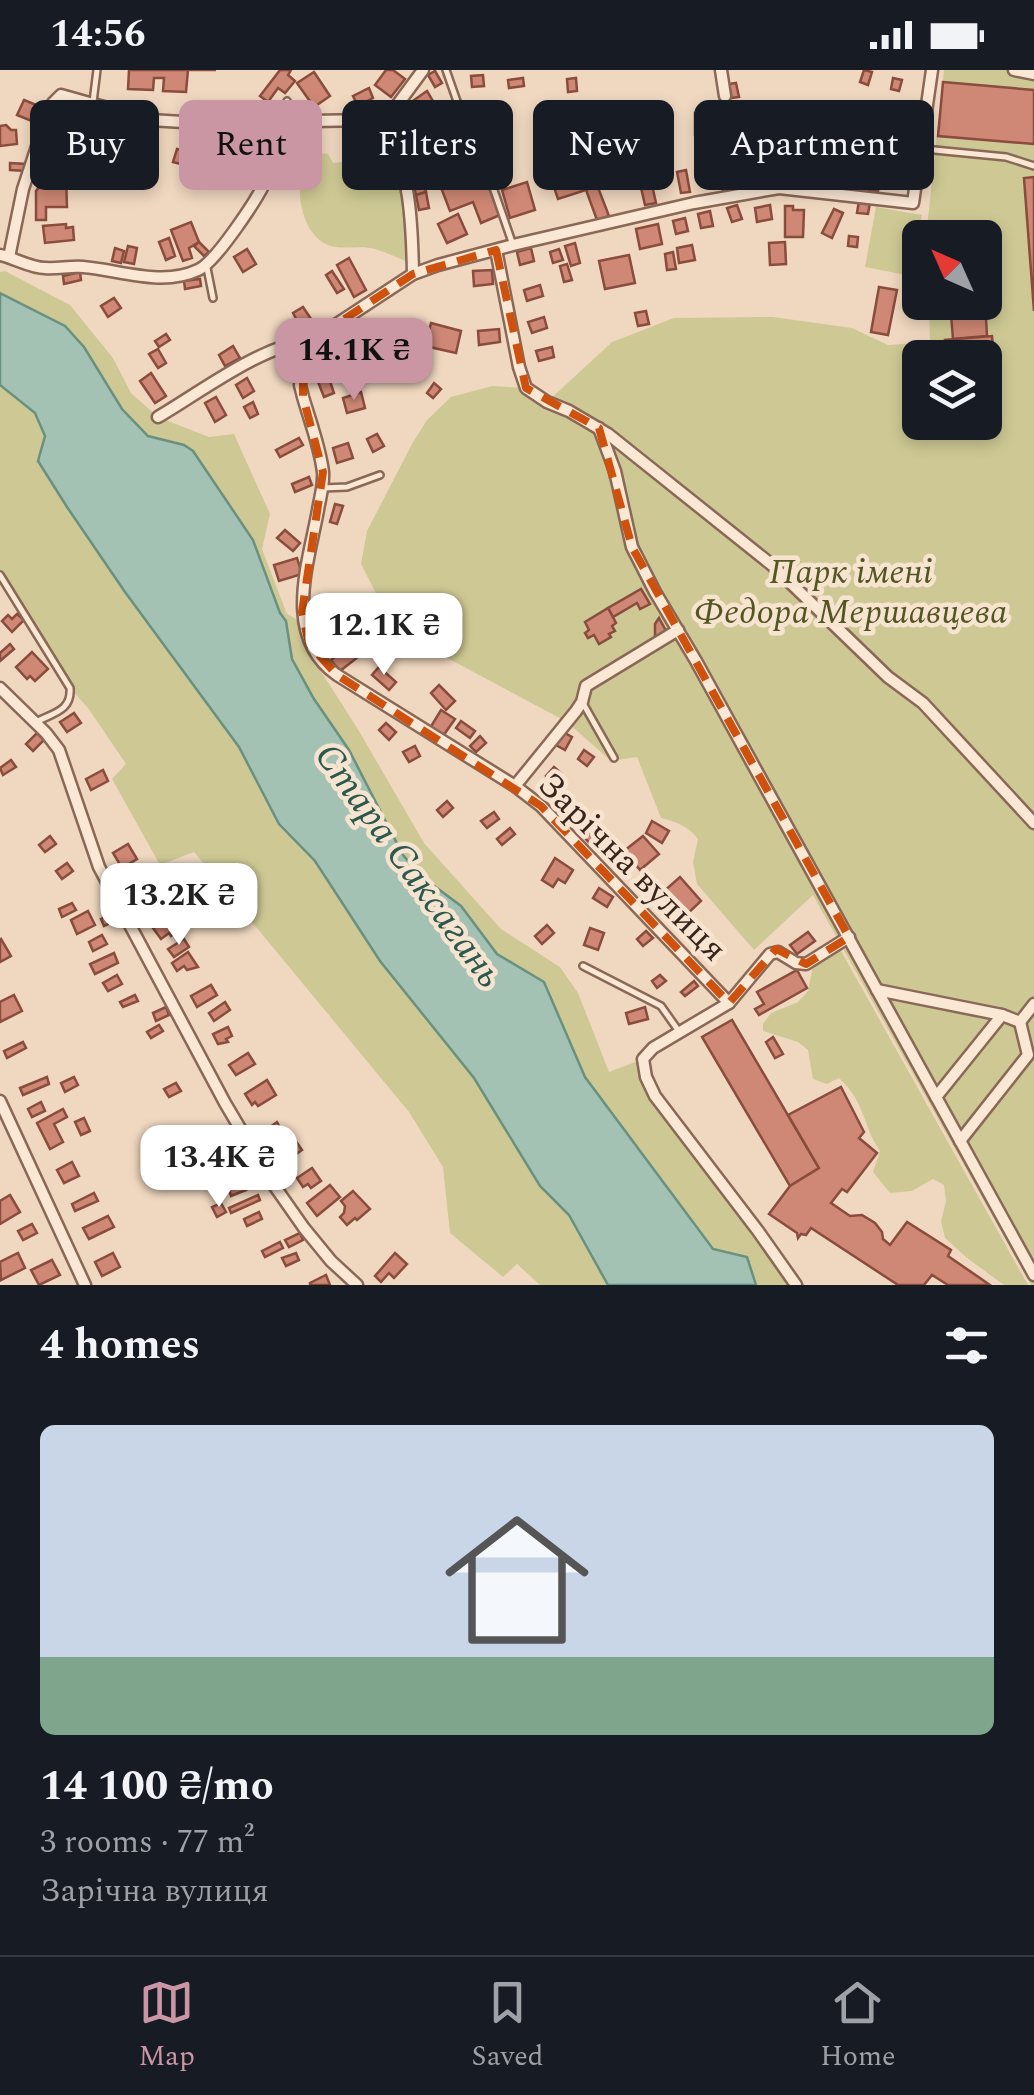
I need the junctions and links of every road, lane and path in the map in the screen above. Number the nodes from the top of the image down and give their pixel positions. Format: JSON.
{"nodes":[{"id":1,"x":97,"y":70,"type":"edge"},
{"id":2,"x":423,"y":70,"type":"edge"},
{"id":3,"x":446,"y":70,"type":"edge"},
{"id":4,"x":721,"y":70,"type":"edge"},
{"id":5,"x":932,"y":70,"type":"edge"},
{"id":6,"x":1014,"y":70,"type":"edge"},
{"id":7,"x":1034,"y":74,"type":"edge"},
{"id":8,"x":724,"y":96,"type":"dead end"},
{"id":9,"x":93,"y":100,"type":"edge"},
{"id":10,"x":401,"y":100,"type":"edge"},
{"id":11,"x":457,"y":100,"type":"edge"},
{"id":12,"x":928,"y":100,"type":"edge"},
{"id":13,"x":934,"y":150,"type":"edge"},
{"id":14,"x":1034,"y":166,"type":"edge"},
{"id":15,"x":30,"y":170,"type":"edge"},
{"id":16,"x":260,"y":190,"type":"edge"},
{"id":17,"x":408,"y":190,"type":"edge"},
{"id":18,"x":494,"y":190,"type":"edge"},
{"id":19,"x":768,"y":190,"type":"edge"},
{"id":20,"x":796,"y":190,"type":"edge"},
{"id":21,"x":915,"y":190,"type":"edge"},
{"id":22,"x":513,"y":245,"type":"junction"},
{"id":23,"x":496,"y":250,"type":"junction"},
{"id":24,"x":4,"y":256,"type":"edge"},
{"id":25,"x":206,"y":264,"type":"junction"},
{"id":26,"x":413,"y":274,"type":"junction"},
{"id":27,"x":213,"y":298,"type":"dead end"},
{"id":28,"x":314,"y":339,"type":"junction"},
{"id":29,"x":158,"y":418,"type":"dead end"},
{"id":30,"x":599,"y":428,"type":"junction"},
{"id":31,"x":380,"y":475,"type":"dead end"},
{"id":32,"x":322,"y":488,"type":"junction"},
{"id":33,"x":0,"y":575,"type":"edge"},
{"id":34,"x":678,"y":630,"type":"junction"},
{"id":35,"x":0,"y":688,"type":"edge"},
{"id":36,"x":582,"y":702,"type":"junction"},
{"id":37,"x":35,"y":722,"type":"junction"},
{"id":38,"x":614,"y":758,"type":"dead end"},
{"id":39,"x":516,"y":786,"type":"junction"},
{"id":40,"x":1034,"y":823,"type":"edge"},
{"id":41,"x":848,"y":938,"type":"junction"},
{"id":42,"x":583,"y":966,"type":"dead end"},
{"id":43,"x":878,"y":990,"type":"junction"},
{"id":44,"x":729,"y":1003,"type":"junction"},
{"id":45,"x":1034,"y":1004,"type":"edge"},
{"id":46,"x":1002,"y":1015,"type":"junction"},
{"id":47,"x":1020,"y":1022,"type":"junction"},
{"id":48,"x":680,"y":1033,"type":"junction"},
{"id":49,"x":936,"y":1097,"type":"junction"},
{"id":50,"x":0,"y":1101,"type":"edge"},
{"id":51,"x":960,"y":1141,"type":"junction"},
{"id":52,"x":1034,"y":1275,"type":"edge"},
{"id":53,"x":85,"y":1285,"type":"edge"},
{"id":54,"x":356,"y":1285,"type":"edge"},
{"id":55,"x":796,"y":1285,"type":"edge"}],
"edges":[{"from":1,"to":9,"type":"lane"},
{"from":2,"to":10,"type":"street"},
{"from":3,"to":11,"type":"lane"},
{"from":4,"to":8,"type":"street"},
{"from":5,"to":12,"type":"street"},
{"from":6,"to":7,"type":"street"},
{"from":13,"to":14,"type":"lane"},
{"from":15,"to":24,"type":"street"},
{"from":16,"to":25,"type":"street"},
{"from":17,"to":26,"type":"street"},
{"from":18,"to":22,"type":"lane"},
{"from":19,"to":22,"type":"street"},
{"from":20,"to":21,"type":"street"},
{"from":22,"to":23,"type":"street"},
{"from":23,"to":26,"type":"street"},
{"from":23,"to":30,"type":"street"},
{"from":24,"to":25,"type":"street"},
{"from":25,"to":27,"type":"lane"},
{"from":26,"to":28,"type":"street"},
{"from":28,"to":29,"type":"street"},
{"from":28,"to":32,"type":"street","name":"Зарічна вулиця"},
{"from":30,"to":34,"type":"street"},
{"from":30,"to":40,"type":"street"},
{"from":31,"to":32,"type":"lane"},
{"from":32,"to":39,"type":"street","name":"Зарічна вулиця"},
{"from":33,"to":37,"type":"lane"},
{"from":34,"to":36,"type":"street"},
{"from":34,"to":41,"type":"street"},
{"from":35,"to":37,"type":"street"},
{"from":36,"to":38,"type":"lane"},
{"from":36,"to":39,"type":"street"},
{"from":37,"to":54,"type":"street"},
{"from":39,"to":44,"type":"street","name":"Зарічна вулиця"},
{"from":41,"to":43,"type":"street"},
{"from":41,"to":44,"type":"street"},
{"from":42,"to":48,"type":"lane"},
{"from":43,"to":46,"type":"street"},
{"from":43,"to":49,"type":"street"},
{"from":44,"to":48,"type":"street"},
{"from":45,"to":47,"type":"street"},
{"from":46,"to":47,"type":"street"},
{"from":46,"to":49,"type":"street"},
{"from":47,"to":51,"type":"street"},
{"from":48,"to":55,"type":"street"},
{"from":49,"to":51,"type":"street"},
{"from":50,"to":53,"type":"street"},
{"from":51,"to":52,"type":"street"}]}
